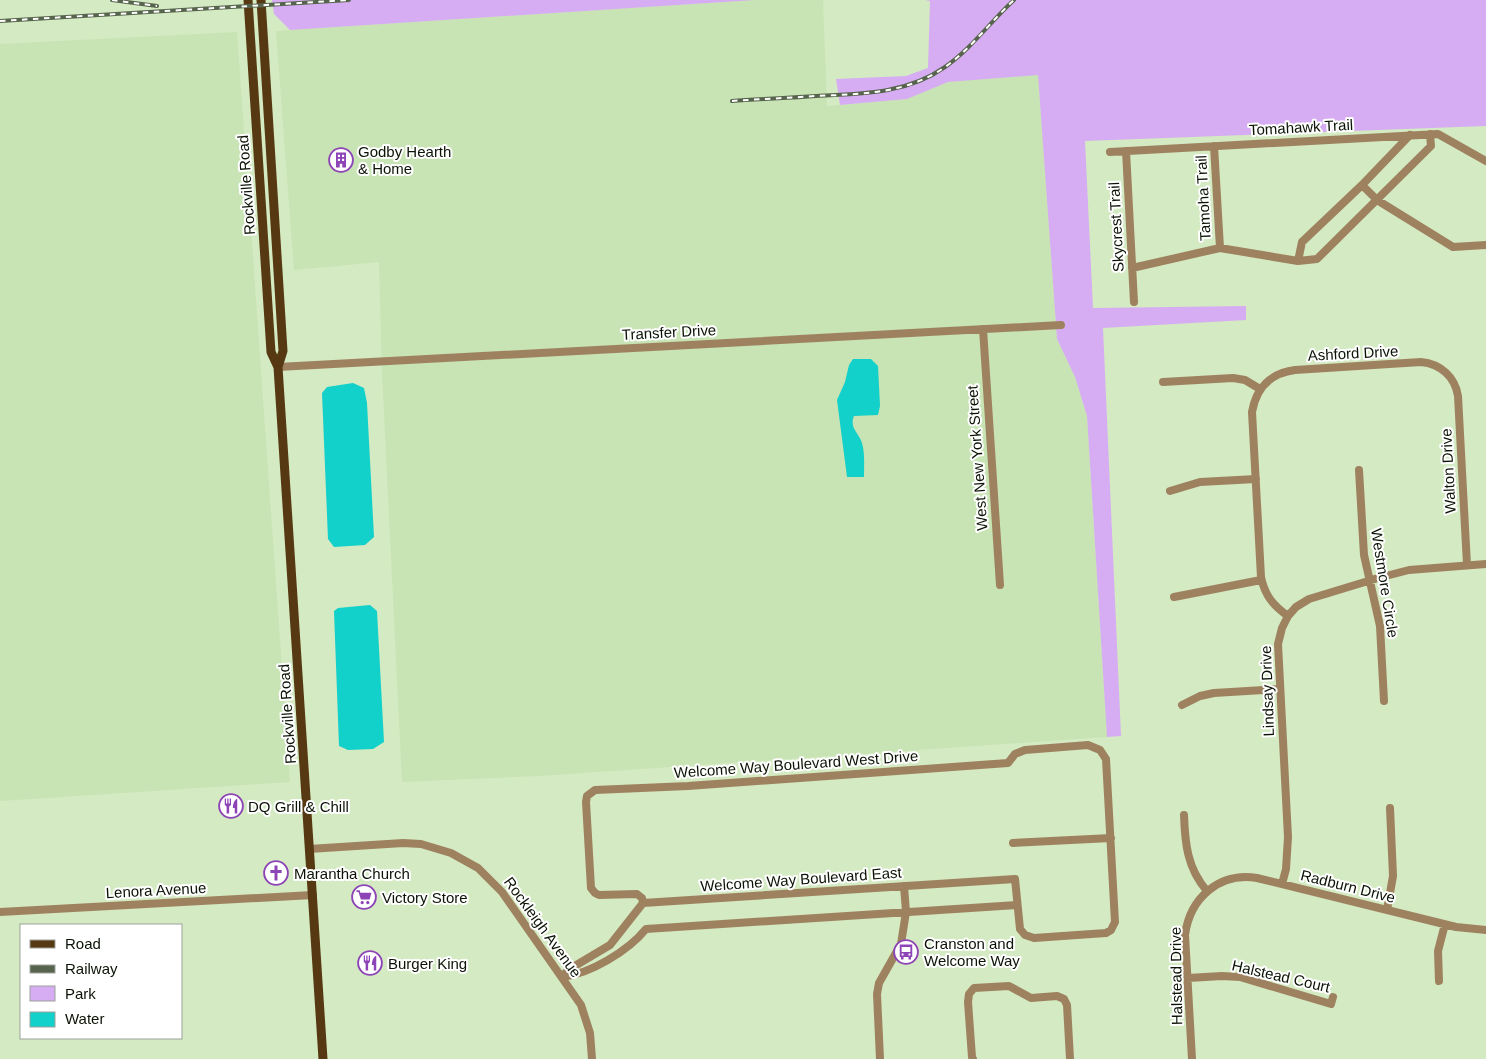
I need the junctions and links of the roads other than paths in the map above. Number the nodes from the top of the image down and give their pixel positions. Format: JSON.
{"nodes":[{"id":1,"x":248,"y":0,"type":"edge"},
{"id":2,"x":261,"y":0,"type":"edge"},
{"id":3,"x":1430,"y":134,"type":"junction"},
{"id":4,"x":1410,"y":135,"type":"junction"},
{"id":5,"x":1214,"y":146,"type":"junction"},
{"id":6,"x":1126,"y":151,"type":"junction"},
{"id":7,"x":1110,"y":152,"type":"dead end"},
{"id":8,"x":1486,"y":161,"type":"edge"},
{"id":9,"x":1362,"y":185,"type":"junction"},
{"id":10,"x":1377,"y":200,"type":"junction"},
{"id":11,"x":1486,"y":245,"type":"edge"},
{"id":12,"x":1220,"y":248,"type":"junction"},
{"id":13,"x":1298,"y":261,"type":"junction"},
{"id":14,"x":1132,"y":268,"type":"junction"},
{"id":15,"x":1134,"y":302,"type":"dead end"},
{"id":16,"x":1060,"y":325,"type":"dead end"},
{"id":17,"x":983,"y":329,"type":"junction"},
{"id":18,"x":278,"y":367,"type":"junction"},
{"id":19,"x":1450,"y":377,"type":"joint"},
{"id":20,"x":1163,"y":382,"type":"dead end"},
{"id":21,"x":1260,"y":389,"type":"junction"},
{"id":22,"x":1358,"y":470,"type":"dead end"},
{"id":23,"x":1256,"y":479,"type":"junction"},
{"id":24,"x":1170,"y":491,"type":"dead end"},
{"id":25,"x":1486,"y":564,"type":"edge"},
{"id":26,"x":1467,"y":565,"type":"junction"},
{"id":27,"x":1262,"y":580,"type":"junction"},
{"id":28,"x":1369,"y":581,"type":"junction"},
{"id":29,"x":1000,"y":585,"type":"dead end"},
{"id":30,"x":1174,"y":597,"type":"dead end"},
{"id":31,"x":1288,"y":616,"type":"junction"},
{"id":32,"x":1280,"y":689,"type":"junction"},
{"id":33,"x":1384,"y":701,"type":"dead end"},
{"id":34,"x":1182,"y":705,"type":"dead end"},
{"id":35,"x":1390,"y":808,"type":"dead end"},
{"id":36,"x":1184,"y":815,"type":"dead end"},
{"id":37,"x":1111,"y":838,"type":"junction"},
{"id":38,"x":1013,"y":843,"type":"dead end"},
{"id":39,"x":310,"y":849,"type":"junction"},
{"id":40,"x":1282,"y":884,"type":"junction"},
{"id":41,"x":904,"y":886,"type":"junction"},
{"id":42,"x":1207,"y":891,"type":"junction"},
{"id":43,"x":595,"y":893,"type":"joint"},
{"id":44,"x":312,"y":895,"type":"junction"},
{"id":45,"x":643,"y":903,"type":"junction"},
{"id":46,"x":1017,"y":905,"type":"junction"},
{"id":47,"x":1387,"y":910,"type":"junction"},
{"id":48,"x":0,"y":912,"type":"edge"},
{"id":49,"x":906,"y":912,"type":"junction"},
{"id":50,"x":1445,"y":924,"type":"junction"},
{"id":51,"x":1486,"y":930,"type":"edge"},
{"id":52,"x":562,"y":977,"type":"junction"},
{"id":53,"x":1188,"y":978,"type":"junction"},
{"id":54,"x":1439,"y":981,"type":"dead end"},
{"id":55,"x":1334,"y":997,"type":"dead end"},
{"id":56,"x":323,"y":1059,"type":"edge"},
{"id":57,"x":592,"y":1059,"type":"edge"},
{"id":58,"x":880,"y":1059,"type":"edge"},
{"id":59,"x":973,"y":1059,"type":"edge"},
{"id":60,"x":1070,"y":1059,"type":"edge"},
{"id":61,"x":1192,"y":1059,"type":"edge"}],
"edges":[{"from":1,"to":18,"type":"main road","name":"Rockville Road"},
{"from":2,"to":18,"type":"main road","name":"Rockville Road"},
{"from":3,"to":4,"type":"street","name":"Tomahawk Trail"},
{"from":3,"to":8,"type":"street","name":"Tomahawk Trail"},
{"from":3,"to":10,"type":"street"},
{"from":4,"to":5,"type":"street","name":"Tomahawk Trail"},
{"from":4,"to":9,"type":"street"},
{"from":5,"to":6,"type":"street","name":"Tomahawk Trail"},
{"from":5,"to":12,"type":"street","name":"Tamoha Trail"},
{"from":6,"to":7,"type":"street","name":"Tomahawk Trail"},
{"from":6,"to":14,"type":"street","name":"Skycrest Trail"},
{"from":9,"to":10,"type":"street"},
{"from":9,"to":13,"type":"street"},
{"from":10,"to":11,"type":"street"},
{"from":10,"to":13,"type":"street"},
{"from":12,"to":13,"type":"street"},
{"from":12,"to":14,"type":"street"},
{"from":14,"to":15,"type":"street","name":"Skycrest Trail"},
{"from":16,"to":17,"type":"street","name":"Transfer Drive"},
{"from":17,"to":18,"type":"street","name":"Transfer Drive"},
{"from":17,"to":29,"type":"street","name":"West New York Street"},
{"from":18,"to":39,"type":"main road","name":"Rockville Road"},
{"from":19,"to":21,"type":"street","name":"Ashford Drive"},
{"from":19,"to":26,"type":"street","name":"Walton Drive"},
{"from":20,"to":21,"type":"street"},
{"from":21,"to":23,"type":"street"},
{"from":22,"to":28,"type":"street","name":"Westmore Circle"},
{"from":23,"to":24,"type":"street"},
{"from":23,"to":27,"type":"street"},
{"from":25,"to":26,"type":"street"},
{"from":26,"to":28,"type":"street"},
{"from":27,"to":30,"type":"street"},
{"from":27,"to":31,"type":"street"},
{"from":28,"to":31,"type":"street"},
{"from":28,"to":33,"type":"street","name":"Westmore Circle"},
{"from":31,"to":32,"type":"street","name":"Lindsay Drive"},
{"from":32,"to":34,"type":"street"},
{"from":32,"to":40,"type":"street","name":"Lindsay Drive"},
{"from":35,"to":47,"type":"street"},
{"from":36,"to":42,"type":"street"},
{"from":37,"to":38,"type":"street"},
{"from":37,"to":43,"type":"street","name":"Welcome Way Boulevard West Drive"},
{"from":37,"to":46,"type":"street"},
{"from":39,"to":44,"type":"main road","name":"Rockville Road"},
{"from":39,"to":52,"type":"street","name":"Rockleigh Avenue"},
{"from":40,"to":42,"type":"street","name":"Radburn Drive"},
{"from":40,"to":47,"type":"street","name":"Radburn Drive"},
{"from":41,"to":45,"type":"street","name":"Welcome Way Boulevard East"},
{"from":41,"to":46,"type":"street","name":"Welcome Way Boulevard East"},
{"from":41,"to":49,"type":"street"},
{"from":42,"to":53,"type":"street","name":"Halstead Drive"},
{"from":43,"to":45,"type":"street","name":"Welcome Way Boulevard East"},
{"from":44,"to":48,"type":"street","name":"Lenora Avenue"},
{"from":44,"to":56,"type":"main road","name":"Rockville Road"},
{"from":45,"to":52,"type":"street"},
{"from":46,"to":49,"type":"street"},
{"from":47,"to":50,"type":"street","name":"Radburn Drive"},
{"from":49,"to":52,"type":"street"},
{"from":49,"to":58,"type":"street"},
{"from":50,"to":51,"type":"street","name":"Radburn Drive"},
{"from":50,"to":54,"type":"street"},
{"from":52,"to":57,"type":"street","name":"Rockleigh Avenue"},
{"from":53,"to":55,"type":"street","name":"Halstead Court"},
{"from":53,"to":61,"type":"street","name":"Halstead Drive"},
{"from":59,"to":60,"type":"street"}]}
